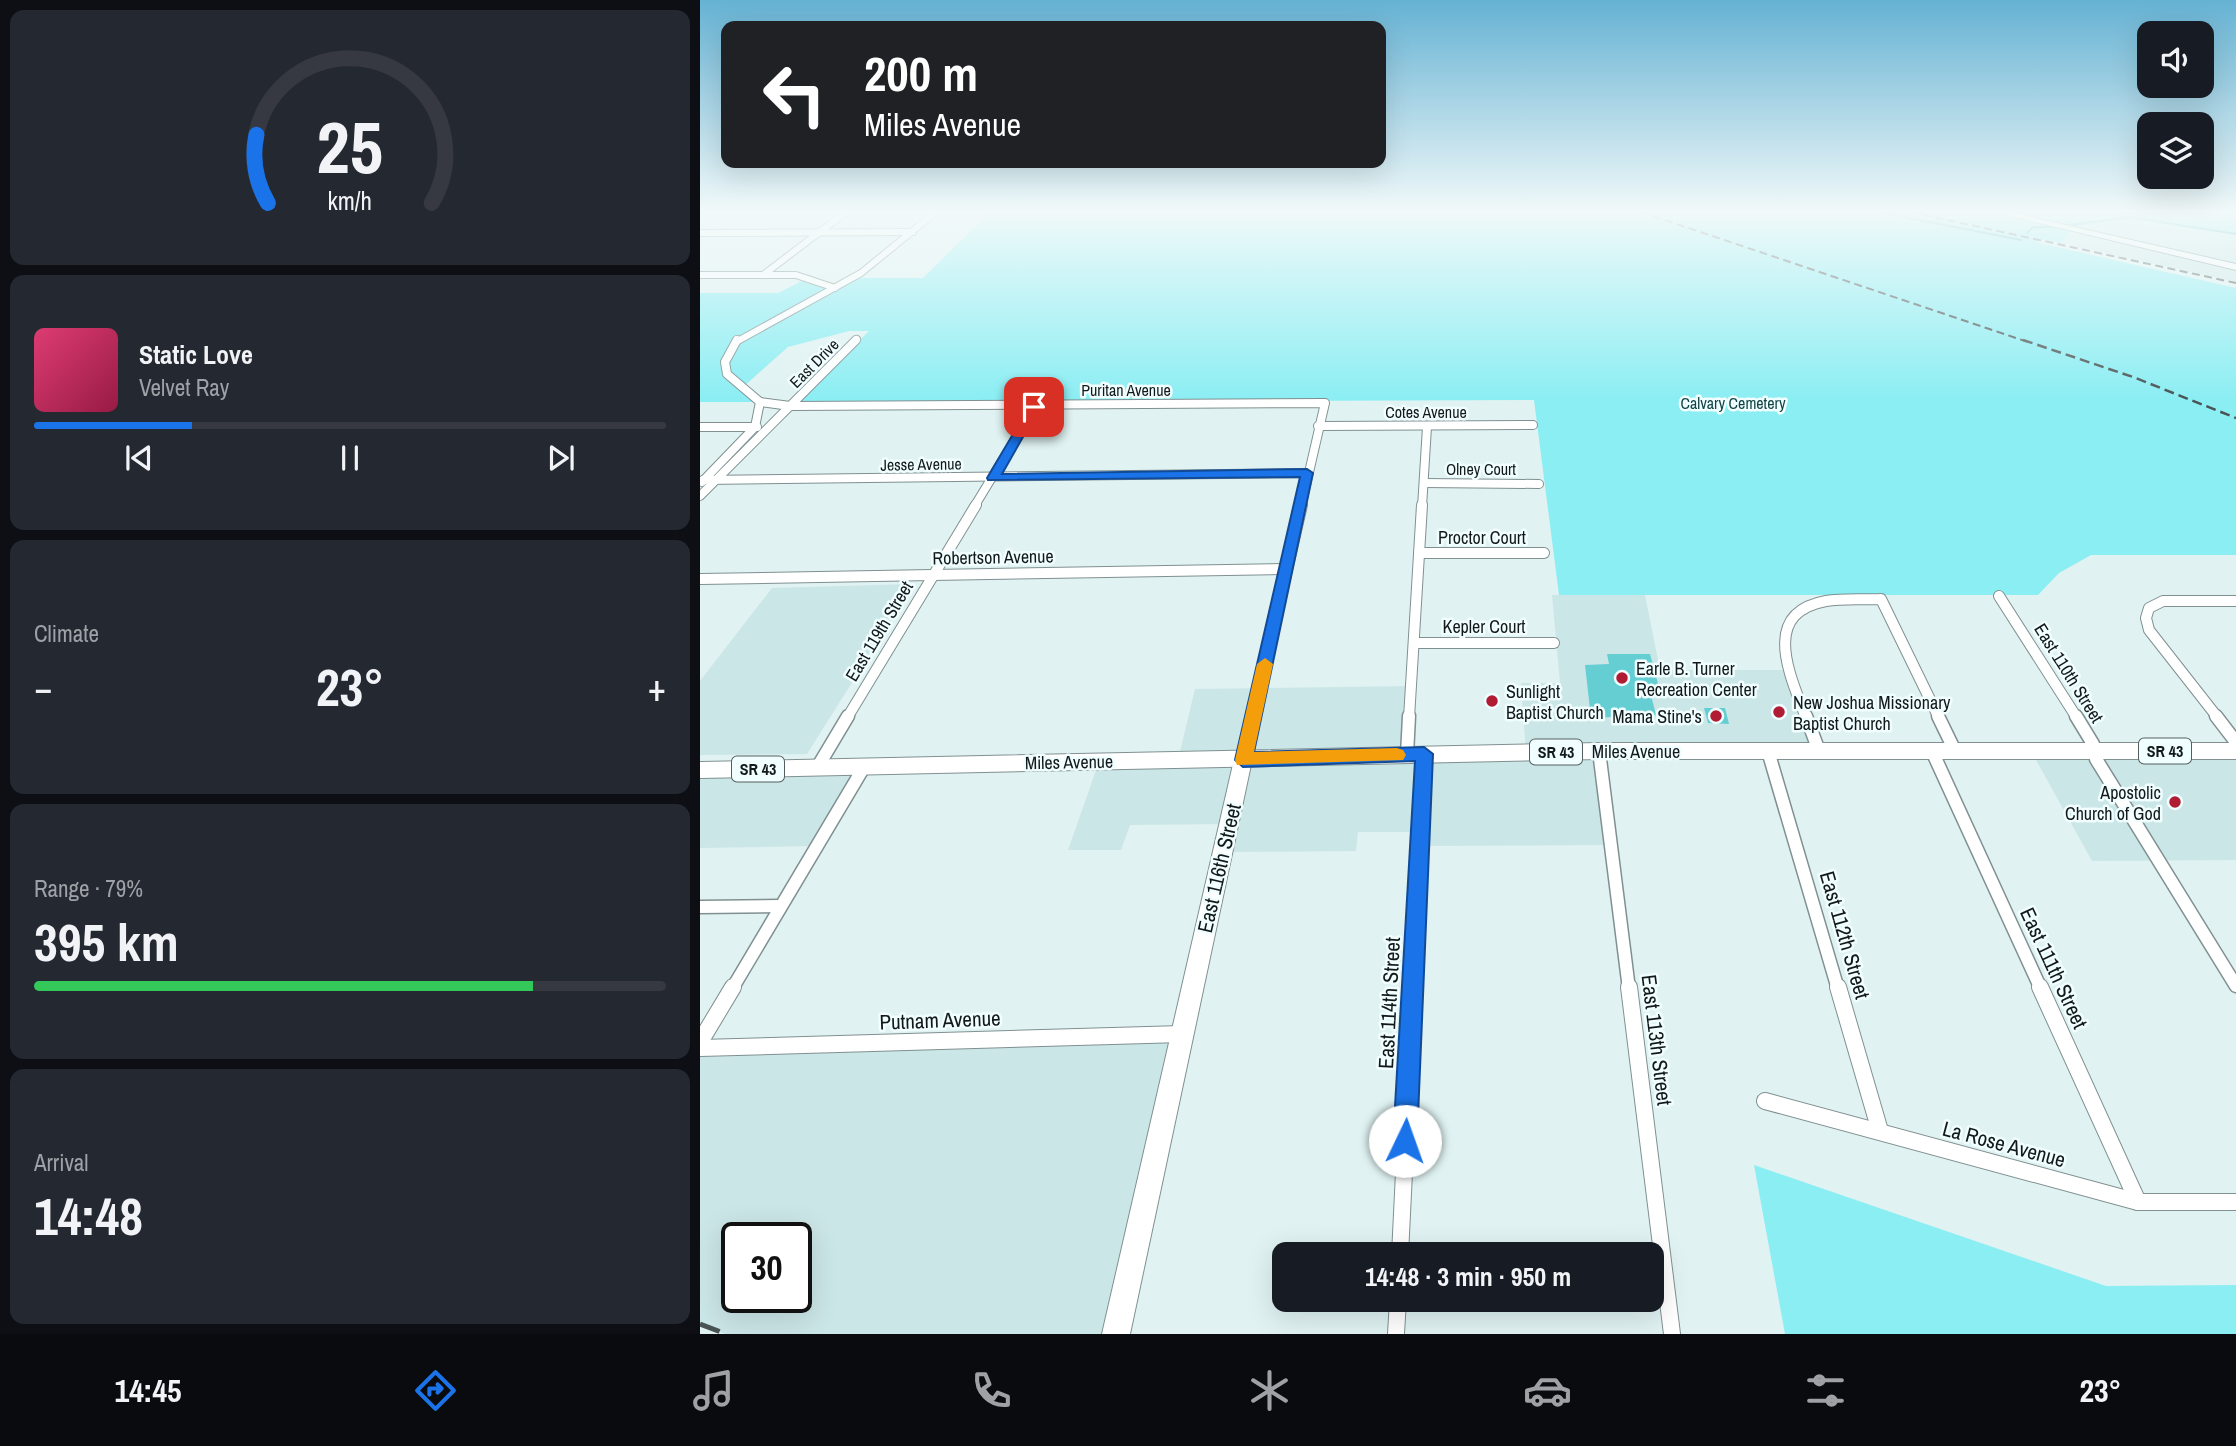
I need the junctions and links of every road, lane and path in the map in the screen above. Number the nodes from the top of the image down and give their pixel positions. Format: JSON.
{"nodes":[{"id":1,"x":861,"y":274,"type":"edge"},
{"id":2,"x":700,"y":275,"type":"edge"},
{"id":3,"x":763,"y":275,"type":"joint"},
{"id":4,"x":835,"y":288,"type":"junction"},
{"id":5,"x":857,"y":340,"type":"dead end"},
{"id":6,"x":760,"y":402,"type":"junction"},
{"id":7,"x":1325,"y":403,"type":"joint"},
{"id":8,"x":1036,"y":405,"type":"junction"},
{"id":9,"x":790,"y":406,"type":"junction"},
{"id":10,"x":1534,"y":425,"type":"dead end"},
{"id":11,"x":1318,"y":426,"type":"junction"},
{"id":12,"x":700,"y":427,"type":"edge"},
{"id":13,"x":755,"y":427,"type":"junction"},
{"id":14,"x":770,"y":427,"type":"junction"},
{"id":15,"x":1427,"y":427,"type":"junction"},
{"id":16,"x":1307,"y":473,"type":"junction"},
{"id":17,"x":993,"y":478,"type":"junction"},
{"id":18,"x":715,"y":480,"type":"junction"},
{"id":19,"x":701,"y":482,"type":"edge"},
{"id":20,"x":1424,"y":483,"type":"junction"},
{"id":21,"x":1539,"y":484,"type":"dead end"},
{"id":22,"x":700,"y":496,"type":"edge"},
{"id":23,"x":1419,"y":553,"type":"junction"},
{"id":24,"x":1544,"y":553,"type":"dead end"},
{"id":25,"x":1286,"y":569,"type":"junction"},
{"id":26,"x":934,"y":573,"type":"junction"},
{"id":27,"x":700,"y":579,"type":"edge"},
{"id":28,"x":1999,"y":596,"type":"dead end"},
{"id":29,"x":2236,"y":601,"type":"edge"},
{"id":30,"x":1414,"y":643,"type":"junction"},
{"id":31,"x":1554,"y":643,"type":"dead end"},
{"id":32,"x":2236,"y":742,"type":"edge"},
{"id":33,"x":1599,"y":751,"type":"junction"},
{"id":34,"x":1768,"y":751,"type":"junction"},
{"id":35,"x":1819,"y":751,"type":"junction"},
{"id":36,"x":1932,"y":751,"type":"junction"},
{"id":37,"x":1955,"y":751,"type":"junction"},
{"id":38,"x":2094,"y":751,"type":"junction"},
{"id":39,"x":2236,"y":751,"type":"edge"},
{"id":40,"x":1416,"y":754,"type":"junction"},
{"id":41,"x":1243,"y":760,"type":"junction"},
{"id":42,"x":864,"y":767,"type":"junction"},
{"id":43,"x":817,"y":768,"type":"junction"},
{"id":44,"x":700,"y":770,"type":"edge"},
{"id":45,"x":781,"y":906,"type":"junction"},
{"id":46,"x":700,"y":907,"type":"edge"},
{"id":47,"x":2236,"y":986,"type":"edge"},
{"id":48,"x":1182,"y":1034,"type":"junction"},
{"id":49,"x":700,"y":1042,"type":"edge"},
{"id":50,"x":700,"y":1048,"type":"edge"},
{"id":51,"x":1765,"y":1101,"type":"dead end"},
{"id":52,"x":1880,"y":1131,"type":"junction"},
{"id":53,"x":2138,"y":1202,"type":"junction"},
{"id":54,"x":2236,"y":1202,"type":"edge"},
{"id":55,"x":1400,"y":1242,"type":"edge"},
{"id":56,"x":1397,"y":1312,"type":"edge"},
{"id":57,"x":1116,"y":1334,"type":"edge"},
{"id":58,"x":1396,"y":1334,"type":"edge"},
{"id":59,"x":1672,"y":1334,"type":"edge"}],
"edges":[{"from":1,"to":4,"type":"street"},
{"from":2,"to":3,"type":"street"},
{"from":3,"to":4,"type":"street"},
{"from":4,"to":6,"type":"street"},
{"from":5,"to":9,"type":"street","name":"East Drive"},
{"from":6,"to":9,"type":"street","name":"Puritan Avenue"},
{"from":6,"to":13,"type":"street"},
{"from":7,"to":8,"type":"street","name":"Puritan Avenue"},
{"from":7,"to":11,"type":"street","name":"East 116th Street"},
{"from":8,"to":9,"type":"street","name":"Puritan Avenue"},
{"from":8,"to":17,"type":"street","name":"East 119th Street"},
{"from":9,"to":14,"type":"street","name":"East Drive"},
{"from":10,"to":15,"type":"street","name":"Cotes Avenue"},
{"from":11,"to":15,"type":"street","name":"Cotes Avenue"},
{"from":11,"to":16,"type":"street","name":"East 116th Street"},
{"from":12,"to":13,"type":"street"},
{"from":13,"to":14,"type":"street"},
{"from":13,"to":19,"type":"street"},
{"from":14,"to":18,"type":"street","name":"East Drive"},
{"from":15,"to":20,"type":"street","name":"East 114th Street"},
{"from":16,"to":17,"type":"street","name":"Jesse Avenue"},
{"from":16,"to":25,"type":"street","name":"East 116th Street"},
{"from":17,"to":18,"type":"street","name":"Jesse Avenue"},
{"from":17,"to":26,"type":"street","name":"East 119th Street"},
{"from":18,"to":19,"type":"street","name":"Jesse Avenue"},
{"from":18,"to":22,"type":"street","name":"East Drive"},
{"from":20,"to":21,"type":"street","name":"Olney Court"},
{"from":20,"to":23,"type":"street","name":"East 114th Street"},
{"from":23,"to":24,"type":"street","name":"Proctor Court"},
{"from":23,"to":30,"type":"street","name":"East 114th Street"},
{"from":25,"to":26,"type":"street","name":"Robertson Avenue"},
{"from":25,"to":41,"type":"street","name":"East 116th Street"},
{"from":26,"to":27,"type":"street","name":"Robertson Avenue"},
{"from":26,"to":43,"type":"street","name":"East 119th Street"},
{"from":28,"to":38,"type":"street","name":"East 110th Street"},
{"from":29,"to":32,"type":"street"},
{"from":30,"to":31,"type":"street","name":"Kepler Court"},
{"from":30,"to":40,"type":"street","name":"East 114th Street"},
{"from":33,"to":34,"type":"main road","name":"Miles Avenue","number":"SR 43"},
{"from":33,"to":40,"type":"main road","name":"Miles Avenue","number":"SR 43"},
{"from":33,"to":59,"type":"street","name":"East 113th Street"},
{"from":34,"to":35,"type":"main road","name":"Miles Avenue","number":"SR 43"},
{"from":34,"to":52,"type":"street","name":"East 112th Street"},
{"from":35,"to":36,"type":"main road","name":"Miles Avenue","number":"SR 43"},
{"from":35,"to":37,"type":"street"},
{"from":36,"to":37,"type":"main road","name":"Miles Avenue","number":"SR 43"},
{"from":36,"to":53,"type":"street","name":"East 111th Street"},
{"from":37,"to":38,"type":"main road","name":"Miles Avenue","number":"SR 43"},
{"from":38,"to":39,"type":"main road","name":"Miles Avenue","number":"SR 43"},
{"from":38,"to":47,"type":"street","name":"East 110th Street"},
{"from":40,"to":41,"type":"main road","name":"Miles Avenue","number":"SR 43"},
{"from":40,"to":55,"type":"street","name":"East 114th Street"},
{"from":41,"to":42,"type":"main road","name":"Miles Avenue","number":"SR 43"},
{"from":41,"to":48,"type":"main road","name":"East 116th Street"},
{"from":42,"to":43,"type":"main road","name":"Miles Avenue","number":"SR 43"},
{"from":42,"to":45,"type":"street"},
{"from":43,"to":44,"type":"main road","name":"Miles Avenue","number":"SR 43"},
{"from":45,"to":46,"type":"street"},
{"from":45,"to":49,"type":"street"},
{"from":48,"to":50,"type":"street","name":"Putnam Avenue"},
{"from":48,"to":57,"type":"main road","name":"East 116th Street"},
{"from":51,"to":52,"type":"street","name":"La Rose Avenue"},
{"from":52,"to":53,"type":"street","name":"La Rose Avenue"},
{"from":53,"to":54,"type":"street","name":"La Rose Avenue"},
{"from":56,"to":58,"type":"street"}]}
